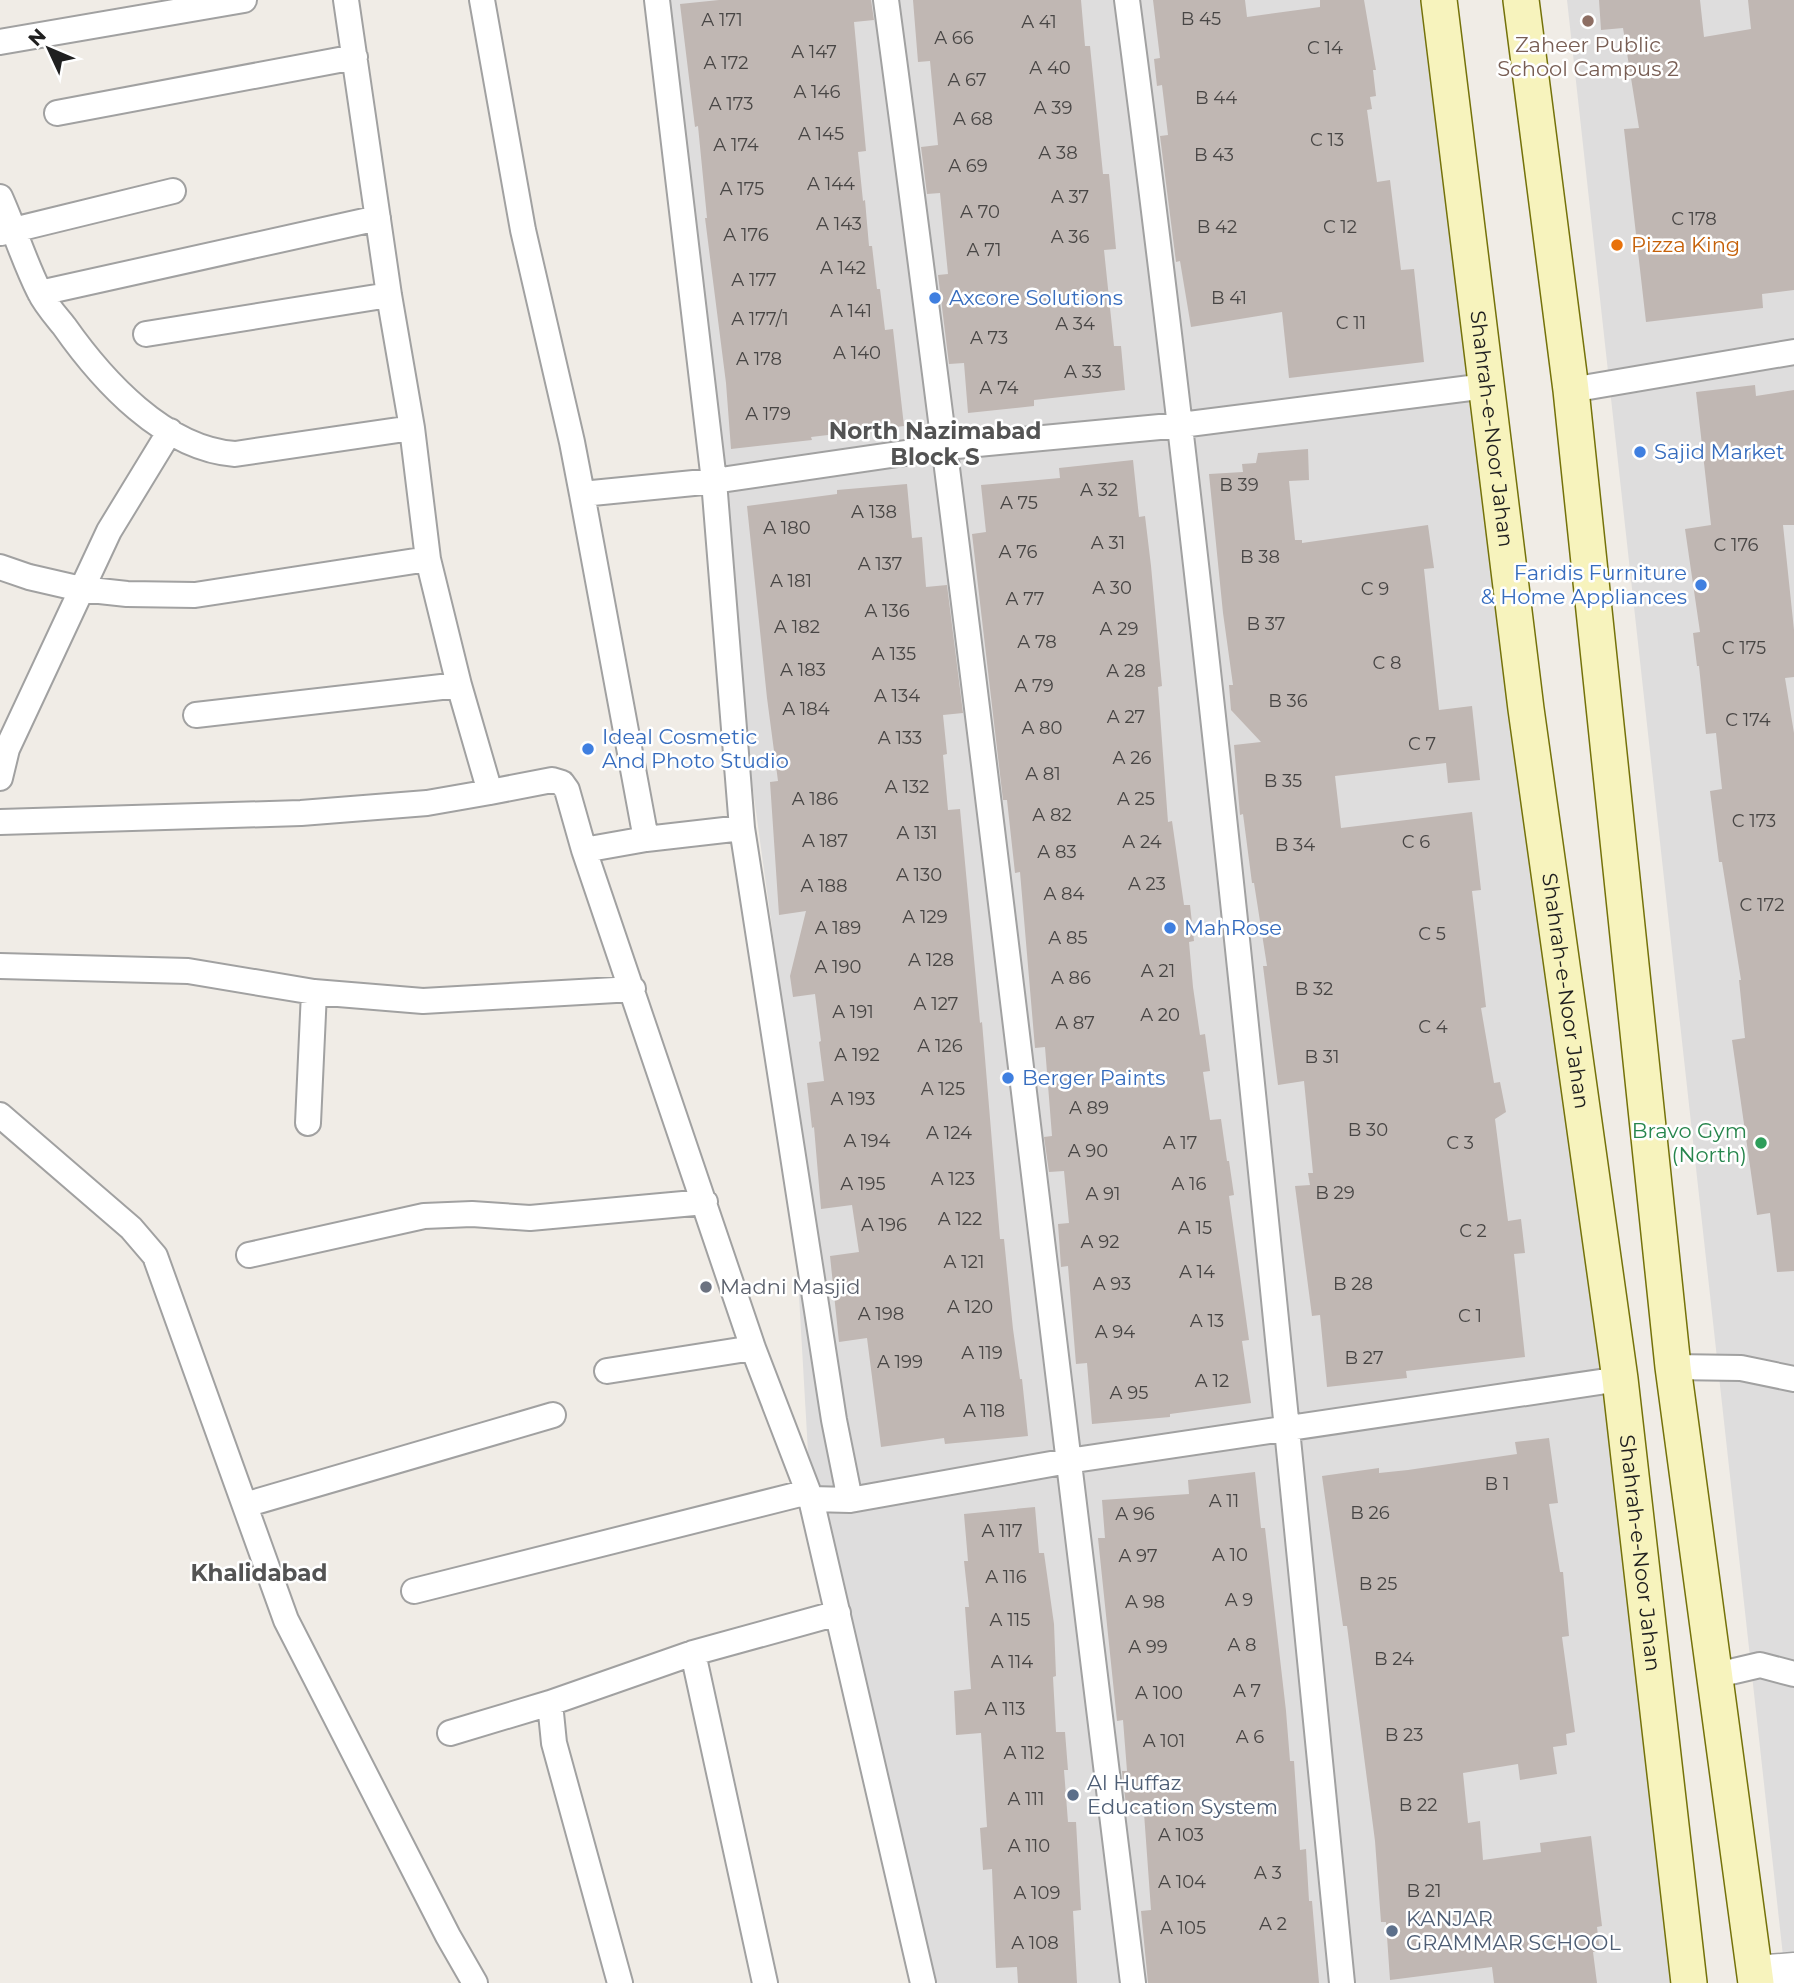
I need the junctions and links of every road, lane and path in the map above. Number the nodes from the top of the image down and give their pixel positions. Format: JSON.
{"nodes":[{"id":1,"x":244,"y":0,"type":"edge"},
{"id":2,"x":346,"y":0,"type":"edge"},
{"id":3,"x":482,"y":0,"type":"edge"},
{"id":4,"x":657,"y":0,"type":"edge"},
{"id":5,"x":886,"y":0,"type":"edge"},
{"id":6,"x":1127,"y":0,"type":"edge"},
{"id":7,"x":1438,"y":0,"type":"edge"},
{"id":8,"x":1521,"y":0,"type":"edge"},
{"id":9,"x":0,"y":42,"type":"edge"},
{"id":10,"x":355,"y":57,"type":"junction"},
{"id":11,"x":57,"y":113,"type":"dead end"},
{"id":12,"x":173,"y":191,"type":"dead end"},
{"id":13,"x":0,"y":197,"type":"edge"},
{"id":14,"x":378,"y":218,"type":"junction"},
{"id":15,"x":7,"y":231,"type":"edge"},
{"id":16,"x":40,"y":293,"type":"junction"},
{"id":17,"x":388,"y":295,"type":"junction"},
{"id":18,"x":146,"y":334,"type":"dead end"},
{"id":19,"x":1794,"y":352,"type":"edge"},
{"id":20,"x":1486,"y":386,"type":"junction"},
{"id":21,"x":1571,"y":390,"type":"junction"},
{"id":22,"x":1181,"y":425,"type":"junction"},
{"id":23,"x":412,"y":428,"type":"junction"},
{"id":24,"x":170,"y":431,"type":"junction"},
{"id":25,"x":946,"y":447,"type":"junction"},
{"id":26,"x":714,"y":481,"type":"junction"},
{"id":27,"x":582,"y":494,"type":"junction"},
{"id":28,"x":428,"y":559,"type":"junction"},
{"id":29,"x":0,"y":567,"type":"edge"},
{"id":30,"x":81,"y":589,"type":"junction"},
{"id":31,"x":459,"y":685,"type":"junction"},
{"id":32,"x":196,"y":715,"type":"dead end"},
{"id":33,"x":0,"y":778,"type":"edge"},
{"id":34,"x":490,"y":792,"type":"junction"},
{"id":35,"x":0,"y":822,"type":"edge"},
{"id":36,"x":742,"y":828,"type":"junction"},
{"id":37,"x":646,"y":839,"type":"junction"},
{"id":38,"x":584,"y":850,"type":"junction"},
{"id":39,"x":0,"y":966,"type":"edge"},
{"id":40,"x":633,"y":989,"type":"junction"},
{"id":41,"x":314,"y":992,"type":"junction"},
{"id":42,"x":0,"y":1115,"type":"edge"},
{"id":43,"x":308,"y":1124,"type":"dead end"},
{"id":44,"x":705,"y":1202,"type":"junction"},
{"id":45,"x":249,"y":1255,"type":"dead end"},
{"id":46,"x":753,"y":1348,"type":"junction"},
{"id":47,"x":1673,"y":1367,"type":"junction"},
{"id":48,"x":607,"y":1371,"type":"dead end"},
{"id":49,"x":1620,"y":1379,"type":"junction"},
{"id":50,"x":1794,"y":1379,"type":"edge"},
{"id":51,"x":553,"y":1415,"type":"dead end"},
{"id":52,"x":1287,"y":1428,"type":"junction"},
{"id":53,"x":1068,"y":1461,"type":"junction"},
{"id":54,"x":810,"y":1496,"type":"junction"},
{"id":55,"x":850,"y":1500,"type":"junction"},
{"id":56,"x":245,"y":1505,"type":"junction"},
{"id":57,"x":414,"y":1591,"type":"dead end"},
{"id":58,"x":838,"y":1613,"type":"junction"},
{"id":59,"x":693,"y":1653,"type":"junction"},
{"id":60,"x":1794,"y":1674,"type":"edge"},
{"id":61,"x":1713,"y":1676,"type":"junction"},
{"id":62,"x":550,"y":1703,"type":"junction"},
{"id":63,"x":450,"y":1733,"type":"dead end"},
{"id":64,"x":1794,"y":1969,"type":"edge"},
{"id":65,"x":1755,"y":1977,"type":"edge"},
{"id":66,"x":475,"y":1983,"type":"edge"},
{"id":67,"x":620,"y":1983,"type":"edge"},
{"id":68,"x":765,"y":1983,"type":"edge"},
{"id":69,"x":922,"y":1983,"type":"edge"},
{"id":70,"x":1133,"y":1983,"type":"edge"},
{"id":71,"x":1342,"y":1983,"type":"edge"},
{"id":72,"x":1689,"y":1983,"type":"edge"}],
"edges":[{"from":1,"to":9,"type":"street"},
{"from":2,"to":10,"type":"street"},
{"from":3,"to":27,"type":"street"},
{"from":4,"to":26,"type":"street"},
{"from":5,"to":25,"type":"street"},
{"from":6,"to":22,"type":"street"},
{"from":7,"to":20,"type":"main road","name":"Shahrah-e-Noor Jahan"},
{"from":8,"to":21,"type":"main road"},
{"from":10,"to":11,"type":"street"},
{"from":10,"to":14,"type":"street"},
{"from":12,"to":15,"type":"street"},
{"from":13,"to":15,"type":"street"},
{"from":14,"to":16,"type":"street"},
{"from":14,"to":17,"type":"street"},
{"from":15,"to":16,"type":"street"},
{"from":16,"to":24,"type":"street"},
{"from":17,"to":18,"type":"street"},
{"from":17,"to":23,"type":"street"},
{"from":19,"to":21,"type":"street"},
{"from":20,"to":22,"type":"street"},
{"from":20,"to":49,"type":"main road","name":"Shahrah-e-Noor Jahan"},
{"from":21,"to":47,"type":"main road"},
{"from":22,"to":25,"type":"street"},
{"from":22,"to":52,"type":"street"},
{"from":23,"to":24,"type":"street"},
{"from":23,"to":28,"type":"street"},
{"from":24,"to":30,"type":"street"},
{"from":25,"to":26,"type":"street"},
{"from":25,"to":53,"type":"street"},
{"from":26,"to":27,"type":"street"},
{"from":26,"to":36,"type":"street"},
{"from":27,"to":37,"type":"street"},
{"from":28,"to":30,"type":"street"},
{"from":28,"to":31,"type":"street"},
{"from":29,"to":30,"type":"street"},
{"from":30,"to":33,"type":"street"},
{"from":31,"to":32,"type":"street"},
{"from":31,"to":34,"type":"street"},
{"from":34,"to":35,"type":"street"},
{"from":34,"to":38,"type":"street"},
{"from":36,"to":37,"type":"street"},
{"from":36,"to":55,"type":"street"},
{"from":37,"to":38,"type":"street"},
{"from":38,"to":40,"type":"street"},
{"from":39,"to":41,"type":"street"},
{"from":40,"to":41,"type":"street"},
{"from":40,"to":44,"type":"street"},
{"from":41,"to":43,"type":"street"},
{"from":42,"to":56,"type":"street"},
{"from":44,"to":45,"type":"street"},
{"from":44,"to":46,"type":"street"},
{"from":46,"to":48,"type":"street"},
{"from":46,"to":54,"type":"street"},
{"from":47,"to":50,"type":"street"},
{"from":47,"to":61,"type":"main road"},
{"from":49,"to":52,"type":"street"},
{"from":49,"to":72,"type":"main road","name":"Shahrah-e-Noor Jahan"},
{"from":51,"to":56,"type":"street"},
{"from":52,"to":53,"type":"street"},
{"from":52,"to":71,"type":"street"},
{"from":53,"to":55,"type":"street"},
{"from":53,"to":70,"type":"street"},
{"from":54,"to":55,"type":"street"},
{"from":54,"to":57,"type":"street"},
{"from":54,"to":58,"type":"street"},
{"from":56,"to":66,"type":"street"},
{"from":58,"to":59,"type":"street"},
{"from":58,"to":69,"type":"street"},
{"from":59,"to":62,"type":"street"},
{"from":59,"to":68,"type":"street"},
{"from":60,"to":61,"type":"street"},
{"from":61,"to":65,"type":"main road"},
{"from":62,"to":63,"type":"street"},
{"from":62,"to":67,"type":"street"},
{"from":64,"to":65,"type":"street"}]}
